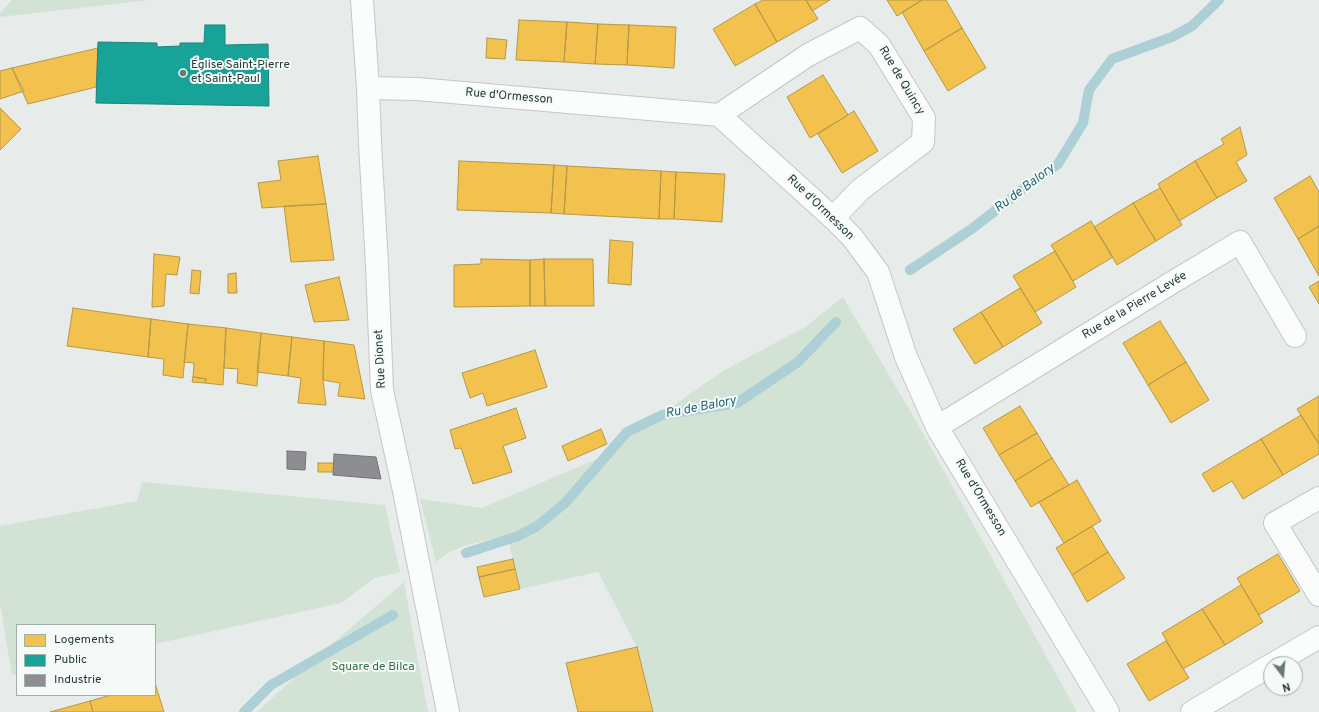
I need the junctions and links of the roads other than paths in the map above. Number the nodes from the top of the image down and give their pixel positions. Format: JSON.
{"nodes":[{"id":1,"x":362,"y":0,"type":"edge"},
{"id":2,"x":368,"y":88,"type":"junction"},
{"id":3,"x":719,"y":116,"type":"junction"},
{"id":4,"x":833,"y":218,"type":"junction"},
{"id":5,"x":1295,"y":336,"type":"dead end"},
{"id":6,"x":937,"y":427,"type":"junction"},
{"id":7,"x":1319,"y":498,"type":"edge"},
{"id":8,"x":1319,"y":595,"type":"edge"},
{"id":9,"x":1319,"y":637,"type":"edge"},
{"id":10,"x":1287,"y":656,"type":"edge"},
{"id":11,"x":1263,"y":670,"type":"edge"},
{"id":12,"x":448,"y":712,"type":"edge"},
{"id":13,"x":1108,"y":712,"type":"edge"},
{"id":14,"x":1192,"y":712,"type":"edge"}],
"edges":[{"from":1,"to":2,"type":"street","name":"Rue Dionet"},
{"from":2,"to":3,"type":"street","name":"Rue d'Ormesson"},
{"from":2,"to":12,"type":"street","name":"Rue Dionet"},
{"from":3,"to":4,"type":"street","name":"Rue d'Ormesson"},
{"from":3,"to":4,"type":"street","name":"Rue de Quincy"},
{"from":4,"to":6,"type":"street","name":"Rue d'Ormesson"},
{"from":5,"to":6,"type":"street","name":"Rue de la Pierre Levée"},
{"from":6,"to":13,"type":"street","name":"Rue d'Ormesson"},
{"from":7,"to":8,"type":"street"},
{"from":9,"to":10,"type":"street"},
{"from":11,"to":14,"type":"street"}]}
